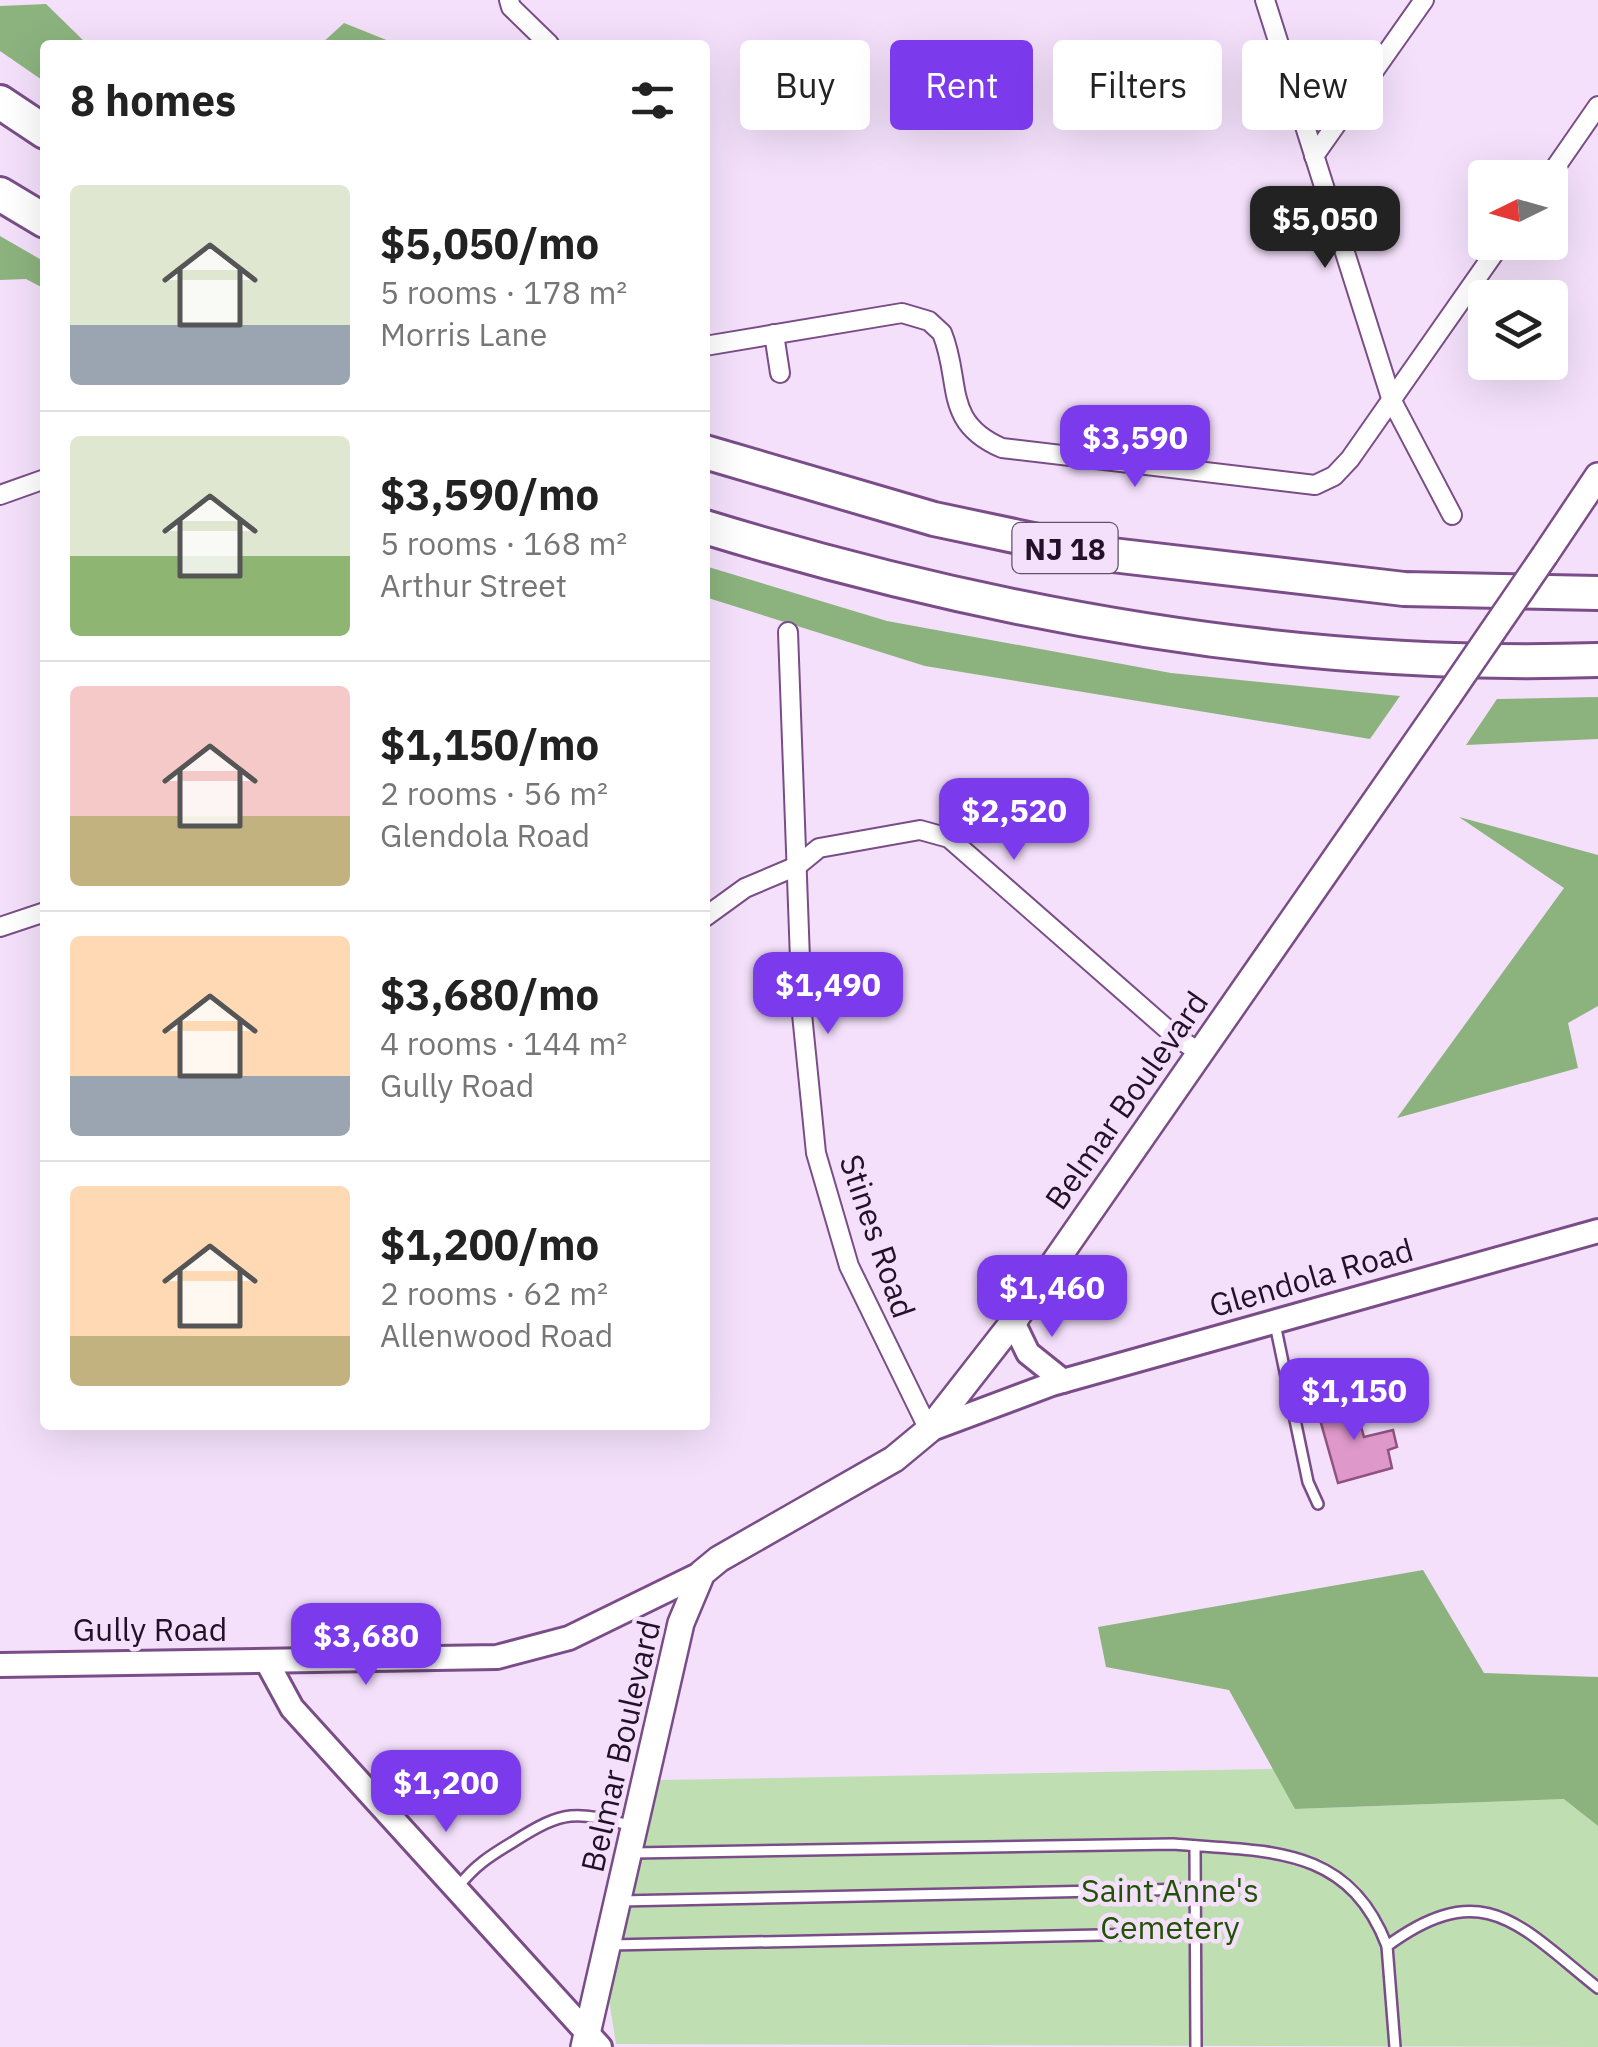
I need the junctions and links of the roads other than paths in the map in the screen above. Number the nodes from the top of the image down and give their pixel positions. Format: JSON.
{"nodes":[{"id":1,"x":509,"y":0,"type":"edge"},
{"id":2,"x":1265,"y":0,"type":"edge"},
{"id":3,"x":1424,"y":0,"type":"edge"},
{"id":4,"x":545,"y":40,"type":"edge"},
{"id":5,"x":0,"y":102,"type":"edge"},
{"id":6,"x":1598,"y":106,"type":"edge"},
{"id":7,"x":40,"y":129,"type":"edge"},
{"id":8,"x":1314,"y":156,"type":"junction"},
{"id":9,"x":1560,"y":160,"type":"edge"},
{"id":10,"x":0,"y":194,"type":"edge"},
{"id":11,"x":40,"y":218,"type":"edge"},
{"id":12,"x":1490,"y":260,"type":"edge"},
{"id":13,"x":774,"y":334,"type":"junction"},
{"id":14,"x":710,"y":345,"type":"edge"},
{"id":15,"x":780,"y":373,"type":"dead end"},
{"id":16,"x":1392,"y":401,"type":"junction"},
{"id":17,"x":710,"y":453,"type":"edge"},
{"id":18,"x":1598,"y":476,"type":"edge"},
{"id":19,"x":40,"y":481,"type":"edge"},
{"id":20,"x":0,"y":495,"type":"edge"},
{"id":21,"x":1452,"y":515,"type":"dead end"},
{"id":22,"x":710,"y":528,"type":"edge"},
{"id":23,"x":1598,"y":593,"type":"edge"},
{"id":24,"x":788,"y":632,"type":"dead end"},
{"id":25,"x":1598,"y":660,"type":"edge"},
{"id":26,"x":796,"y":866,"type":"junction"},
{"id":27,"x":710,"y":913,"type":"edge"},
{"id":28,"x":40,"y":914,"type":"edge"},
{"id":29,"x":0,"y":927,"type":"edge"},
{"id":30,"x":1198,"y":1052,"type":"junction"},
{"id":31,"x":1598,"y":1231,"type":"edge"},
{"id":32,"x":1013,"y":1322,"type":"junction"},
{"id":33,"x":1274,"y":1322,"type":"junction"},
{"id":34,"x":1062,"y":1381,"type":"junction"},
{"id":35,"x":929,"y":1430,"type":"junction"},
{"id":36,"x":1318,"y":1504,"type":"dead end"},
{"id":37,"x":702,"y":1573,"type":"junction"},
{"id":38,"x":266,"y":1662,"type":"junction"},
{"id":39,"x":0,"y":1665,"type":"edge"},
{"id":40,"x":634,"y":1826,"type":"junction"},
{"id":41,"x":1195,"y":1846,"type":"junction"},
{"id":42,"x":628,"y":1852,"type":"junction"},
{"id":43,"x":458,"y":1886,"type":"junction"},
{"id":44,"x":1196,"y":1890,"type":"junction"},
{"id":45,"x":618,"y":1901,"type":"junction"},
{"id":46,"x":1197,"y":1933,"type":"junction"},
{"id":47,"x":607,"y":1945,"type":"junction"},
{"id":48,"x":1387,"y":1946,"type":"junction"},
{"id":49,"x":1598,"y":1988,"type":"edge"},
{"id":50,"x":590,"y":2043,"type":"edge"},
{"id":51,"x":1196,"y":2047,"type":"edge"},
{"id":52,"x":1395,"y":2047,"type":"edge"}],
"edges":[{"from":1,"to":4,"type":"street"},
{"from":2,"to":8,"type":"street"},
{"from":3,"to":8,"type":"street"},
{"from":5,"to":7,"type":"highway"},
{"from":6,"to":9,"type":"street"},
{"from":8,"to":16,"type":"street"},
{"from":10,"to":11,"type":"highway"},
{"from":12,"to":16,"type":"street"},
{"from":13,"to":14,"type":"street"},
{"from":13,"to":15,"type":"street"},
{"from":13,"to":16,"type":"street"},
{"from":16,"to":21,"type":"street"},
{"from":17,"to":23,"type":"highway","number":"NJ 18"},
{"from":18,"to":30,"type":"main road","name":"Belmar Boulevard","bridge":true},
{"from":19,"to":20,"type":"street"},
{"from":22,"to":25,"type":"highway","number":"NJ 18"},
{"from":24,"to":26,"type":"street","name":"Stines Road"},
{"from":26,"to":27,"type":"street"},
{"from":26,"to":30,"type":"street"},
{"from":26,"to":35,"type":"street","name":"Stines Road"},
{"from":28,"to":29,"type":"street"},
{"from":30,"to":32,"type":"main road","name":"Belmar Boulevard"},
{"from":31,"to":33,"type":"street","name":"Glendola Road"},
{"from":32,"to":34,"type":"street"},
{"from":32,"to":35,"type":"main road","name":"Belmar Boulevard"},
{"from":33,"to":34,"type":"street","name":"Glendola Road"},
{"from":33,"to":36,"type":"lane"},
{"from":34,"to":35,"type":"street","name":"Glendola Road"},
{"from":35,"to":37,"type":"main road","name":"Belmar Boulevard"},
{"from":37,"to":38,"type":"street","name":"Gully Road"},
{"from":37,"to":40,"type":"main road","name":"Belmar Boulevard"},
{"from":38,"to":39,"type":"street","name":"Gully Road"},
{"from":38,"to":43,"type":"street"},
{"from":40,"to":42,"type":"main road","name":"Belmar Boulevard"},
{"from":40,"to":43,"type":"lane"},
{"from":41,"to":42,"type":"lane"},
{"from":41,"to":44,"type":"lane"},
{"from":41,"to":48,"type":"lane"},
{"from":42,"to":45,"type":"main road","name":"Belmar Boulevard"},
{"from":43,"to":50,"type":"street"},
{"from":44,"to":45,"type":"lane"},
{"from":44,"to":46,"type":"lane"},
{"from":45,"to":47,"type":"main road","name":"Belmar Boulevard"},
{"from":46,"to":47,"type":"lane"},
{"from":46,"to":51,"type":"lane"},
{"from":47,"to":50,"type":"main road","name":"Belmar Boulevard"},
{"from":48,"to":49,"type":"lane"},
{"from":48,"to":52,"type":"lane"}]}
